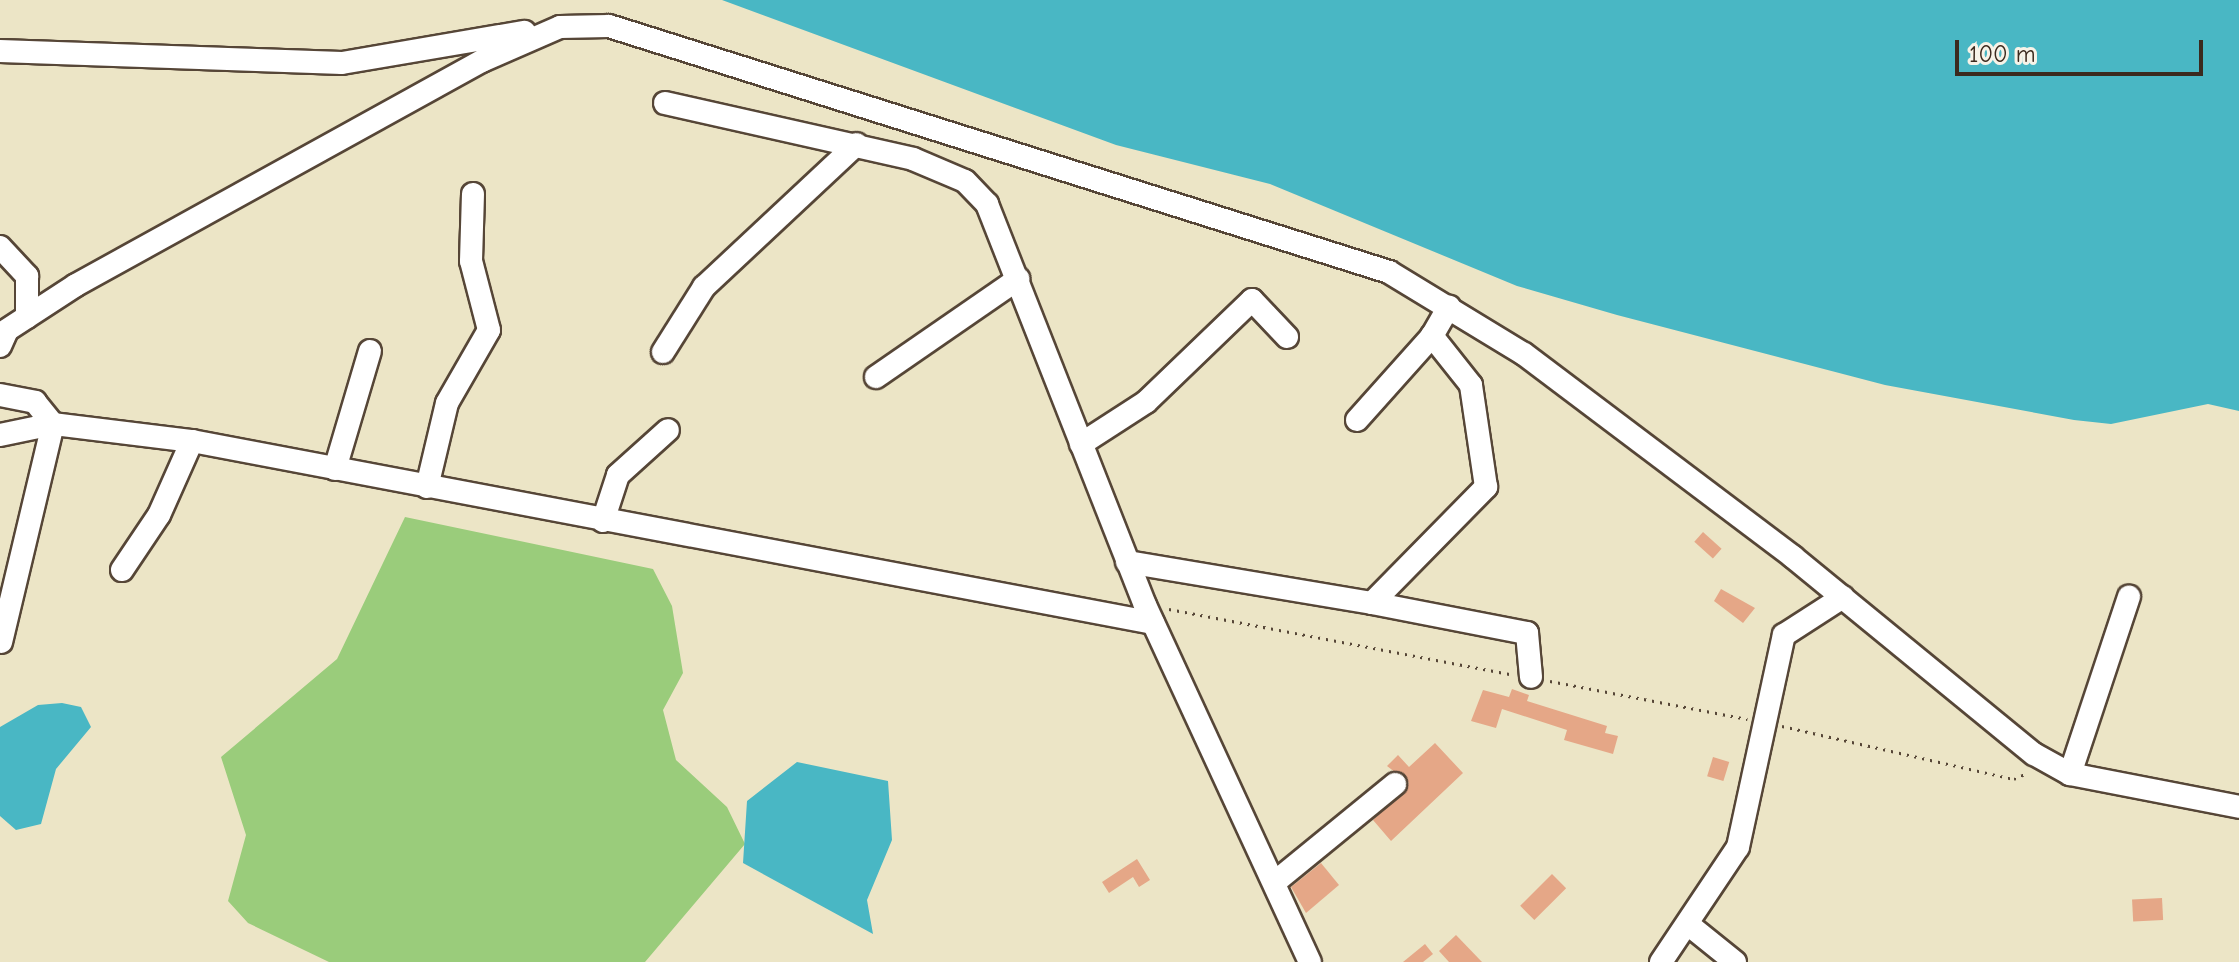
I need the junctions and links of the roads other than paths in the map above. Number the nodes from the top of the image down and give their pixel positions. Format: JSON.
{"nodes":[{"id":1,"x":535,"y":35,"type":"junction"},
{"id":2,"x":0,"y":51,"type":"edge"},
{"id":3,"x":665,"y":103,"type":"dead end"},
{"id":4,"x":857,"y":144,"type":"junction"},
{"id":5,"x":473,"y":194,"type":"dead end"},
{"id":6,"x":0,"y":247,"type":"edge"},
{"id":7,"x":1018,"y":279,"type":"junction"},
{"id":8,"x":1449,"y":306,"type":"junction"},
{"id":9,"x":27,"y":317,"type":"junction"},
{"id":10,"x":1432,"y":336,"type":"junction"},
{"id":11,"x":1287,"y":337,"type":"dead end"},
{"id":12,"x":0,"y":346,"type":"edge"},
{"id":13,"x":370,"y":351,"type":"dead end"},
{"id":14,"x":663,"y":352,"type":"dead end"},
{"id":15,"x":876,"y":377,"type":"dead end"},
{"id":16,"x":0,"y":395,"type":"edge"},
{"id":17,"x":1357,"y":420,"type":"dead end"},
{"id":18,"x":53,"y":424,"type":"junction"},
{"id":19,"x":668,"y":430,"type":"dead end"},
{"id":20,"x":0,"y":435,"type":"edge"},
{"id":21,"x":192,"y":441,"type":"junction"},
{"id":22,"x":1081,"y":444,"type":"junction"},
{"id":23,"x":335,"y":469,"type":"junction"},
{"id":24,"x":427,"y":487,"type":"junction"},
{"id":25,"x":603,"y":521,"type":"junction"},
{"id":26,"x":1127,"y":562,"type":"junction"},
{"id":27,"x":122,"y":570,"type":"dead end"},
{"id":28,"x":1843,"y":597,"type":"junction"},
{"id":29,"x":2129,"y":597,"type":"dead end"},
{"id":30,"x":1372,"y":603,"type":"junction"},
{"id":31,"x":1149,"y":614,"type":"junction"},
{"id":32,"x":1,"y":642,"type":"edge"},
{"id":33,"x":1531,"y":677,"type":"road end"},
{"id":34,"x":2070,"y":774,"type":"junction"},
{"id":35,"x":1395,"y":784,"type":"dead end"},
{"id":36,"x":2239,"y":807,"type":"edge"},
{"id":37,"x":1275,"y":882,"type":"junction"},
{"id":38,"x":1689,"y":925,"type":"junction"},
{"id":39,"x":1310,"y":962,"type":"edge"},
{"id":40,"x":1661,"y":962,"type":"edge"},
{"id":41,"x":1735,"y":962,"type":"edge"}],
"edges":[{"from":1,"to":2,"type":"street"},
{"from":1,"to":8,"type":"street"},
{"from":1,"to":9,"type":"street"},
{"from":3,"to":4,"type":"street"},
{"from":4,"to":7,"type":"street"},
{"from":4,"to":14,"type":"street"},
{"from":5,"to":24,"type":"street"},
{"from":6,"to":9,"type":"street"},
{"from":7,"to":15,"type":"street"},
{"from":7,"to":22,"type":"street"},
{"from":8,"to":10,"type":"street"},
{"from":8,"to":28,"type":"street"},
{"from":9,"to":12,"type":"street"},
{"from":10,"to":17,"type":"street"},
{"from":10,"to":30,"type":"street"},
{"from":11,"to":22,"type":"street"},
{"from":13,"to":23,"type":"street"},
{"from":16,"to":18,"type":"street"},
{"from":18,"to":20,"type":"street"},
{"from":18,"to":21,"type":"street"},
{"from":18,"to":32,"type":"street"},
{"from":19,"to":25,"type":"street"},
{"from":21,"to":23,"type":"street"},
{"from":21,"to":27,"type":"street"},
{"from":22,"to":26,"type":"street"},
{"from":23,"to":24,"type":"street"},
{"from":24,"to":25,"type":"street"},
{"from":25,"to":31,"type":"street"},
{"from":26,"to":30,"type":"street"},
{"from":26,"to":31,"type":"street"},
{"from":28,"to":34,"type":"street"},
{"from":28,"to":38,"type":"street"},
{"from":29,"to":34,"type":"street"},
{"from":30,"to":33,"type":"street"},
{"from":31,"to":37,"type":"street"},
{"from":34,"to":36,"type":"street"},
{"from":35,"to":37,"type":"street"},
{"from":37,"to":39,"type":"street"},
{"from":38,"to":40,"type":"street"},
{"from":38,"to":41,"type":"street"}]}
